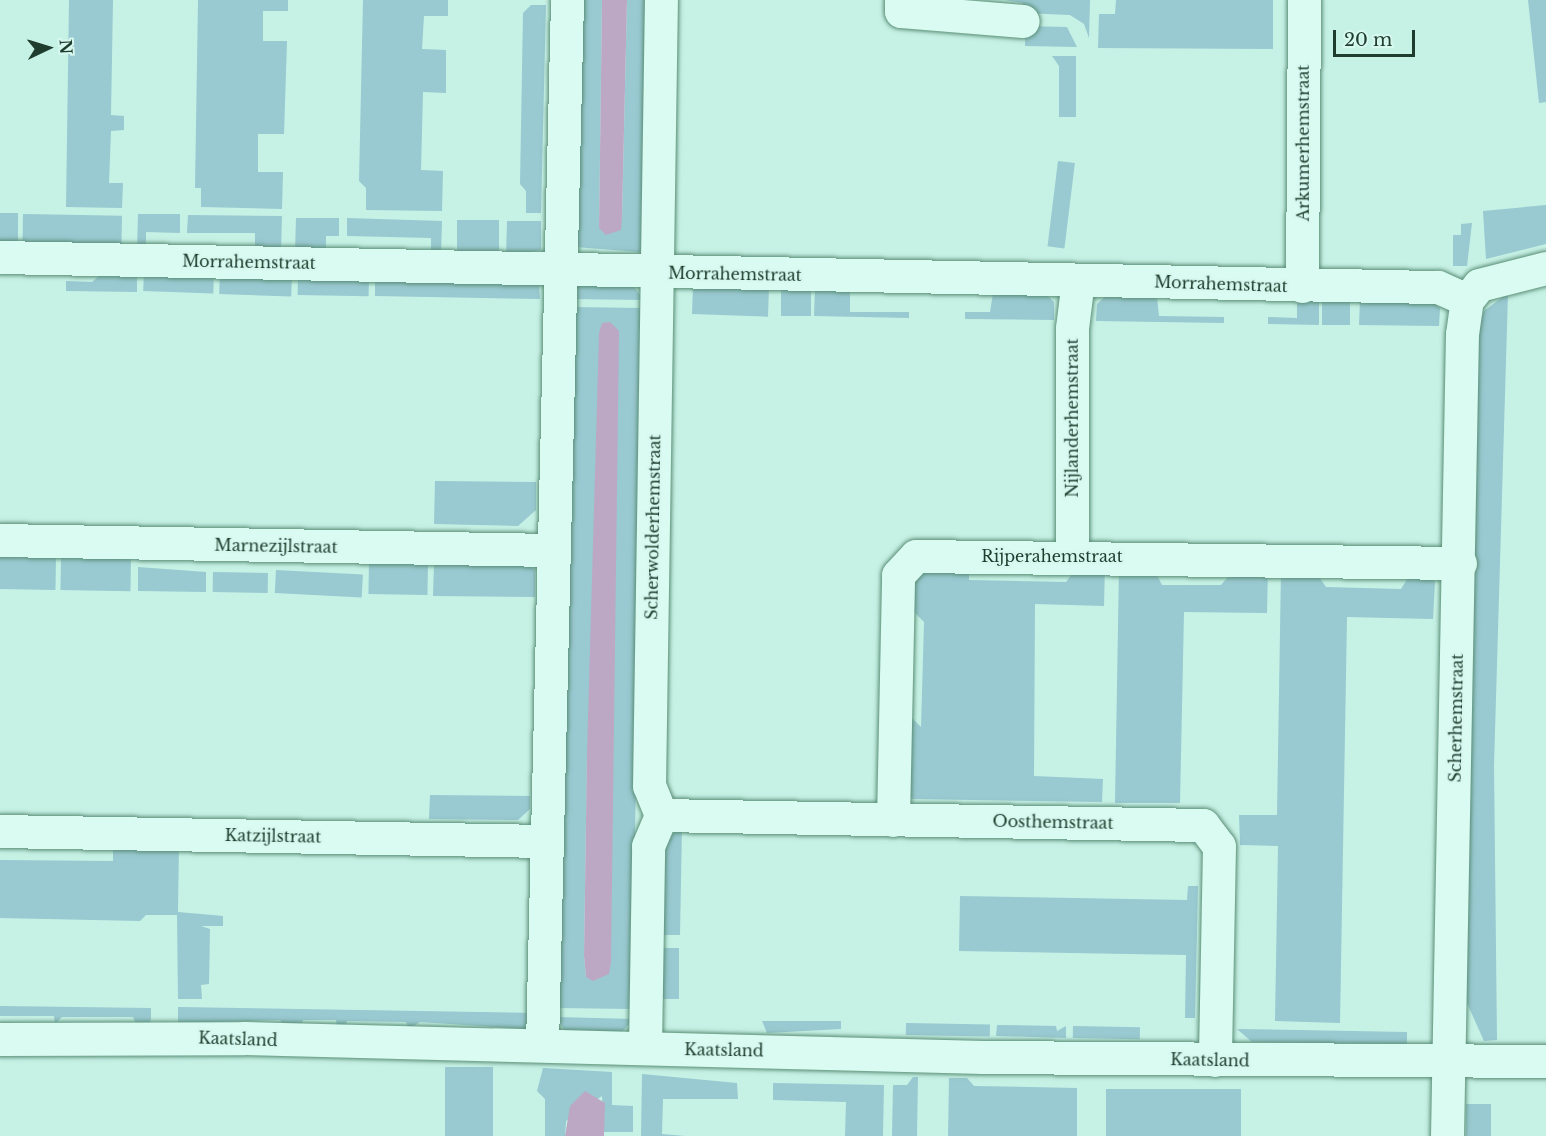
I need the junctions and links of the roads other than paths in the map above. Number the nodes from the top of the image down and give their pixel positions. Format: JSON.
{"nodes":[{"id":1,"x":567,"y":0,"type":"edge"},
{"id":2,"x":661,"y":0,"type":"edge"},
{"id":3,"x":901,"y":0,"type":"edge"},
{"id":4,"x":1304,"y":0,"type":"edge"},
{"id":5,"x":1023,"y":21,"type":"dead end"},
{"id":6,"x":0,"y":257,"type":"edge"},
{"id":7,"x":1546,"y":268,"type":"edge"},
{"id":8,"x":559,"y":269,"type":"junction"},
{"id":9,"x":657,"y":272,"type":"junction"},
{"id":10,"x":1078,"y":280,"type":"junction"},
{"id":11,"x":1302,"y":286,"type":"junction"},
{"id":12,"x":1467,"y":300,"type":"junction"},
{"id":13,"x":0,"y":540,"type":"edge"},
{"id":14,"x":553,"y":549,"type":"junction"},
{"id":15,"x":1072,"y":556,"type":"junction"},
{"id":16,"x":1460,"y":563,"type":"junction"},
{"id":17,"x":661,"y":815,"type":"junction"},
{"id":18,"x":894,"y":819,"type":"junction"},
{"id":19,"x":0,"y":831,"type":"edge"},
{"id":20,"x":546,"y":841,"type":"junction"},
{"id":21,"x":0,"y":1039,"type":"edge"},
{"id":22,"x":542,"y":1045,"type":"junction"},
{"id":23,"x":645,"y":1048,"type":"junction"},
{"id":24,"x":1215,"y":1060,"type":"junction"},
{"id":25,"x":1546,"y":1061,"type":"edge"},
{"id":26,"x":1448,"y":1064,"type":"junction"},
{"id":27,"x":1447,"y":1136,"type":"edge"}],
"edges":[{"from":1,"to":8,"type":"street"},
{"from":2,"to":9,"type":"street","name":"Scherwolderhemstraat"},
{"from":3,"to":5,"type":"street"},
{"from":4,"to":11,"type":"street","name":"Arkumerhemstraat"},
{"from":6,"to":8,"type":"street","name":"Morrahemstraat"},
{"from":7,"to":12,"type":"street"},
{"from":8,"to":9,"type":"street","name":"Morrahemstraat"},
{"from":8,"to":14,"type":"street"},
{"from":9,"to":10,"type":"street","name":"Morrahemstraat"},
{"from":9,"to":17,"type":"street","name":"Scherwolderhemstraat"},
{"from":10,"to":11,"type":"street","name":"Morrahemstraat"},
{"from":10,"to":15,"type":"street","name":"Nijlanderhemstraat"},
{"from":11,"to":12,"type":"street","name":"Morrahemstraat"},
{"from":12,"to":16,"type":"street","name":"Scherhemstraat"},
{"from":13,"to":14,"type":"street","name":"Marnezijlstraat"},
{"from":14,"to":20,"type":"street"},
{"from":15,"to":16,"type":"street","name":"Rijperahemstraat"},
{"from":15,"to":18,"type":"street","name":"Rijperahemstraat"},
{"from":16,"to":26,"type":"street","name":"Scherhemstraat"},
{"from":17,"to":18,"type":"street","name":"Oosthemstraat"},
{"from":17,"to":23,"type":"street"},
{"from":18,"to":24,"type":"street","name":"Oosthemstraat"},
{"from":19,"to":20,"type":"street","name":"Katzijlstraat"},
{"from":20,"to":22,"type":"street"},
{"from":21,"to":22,"type":"street","name":"Kaatsland"},
{"from":22,"to":23,"type":"street","name":"Kaatsland"},
{"from":23,"to":24,"type":"street","name":"Kaatsland"},
{"from":24,"to":26,"type":"street","name":"Kaatsland"},
{"from":25,"to":26,"type":"street","name":"Kaatsland"},
{"from":26,"to":27,"type":"street","name":"Scherhemstraat"}]}
